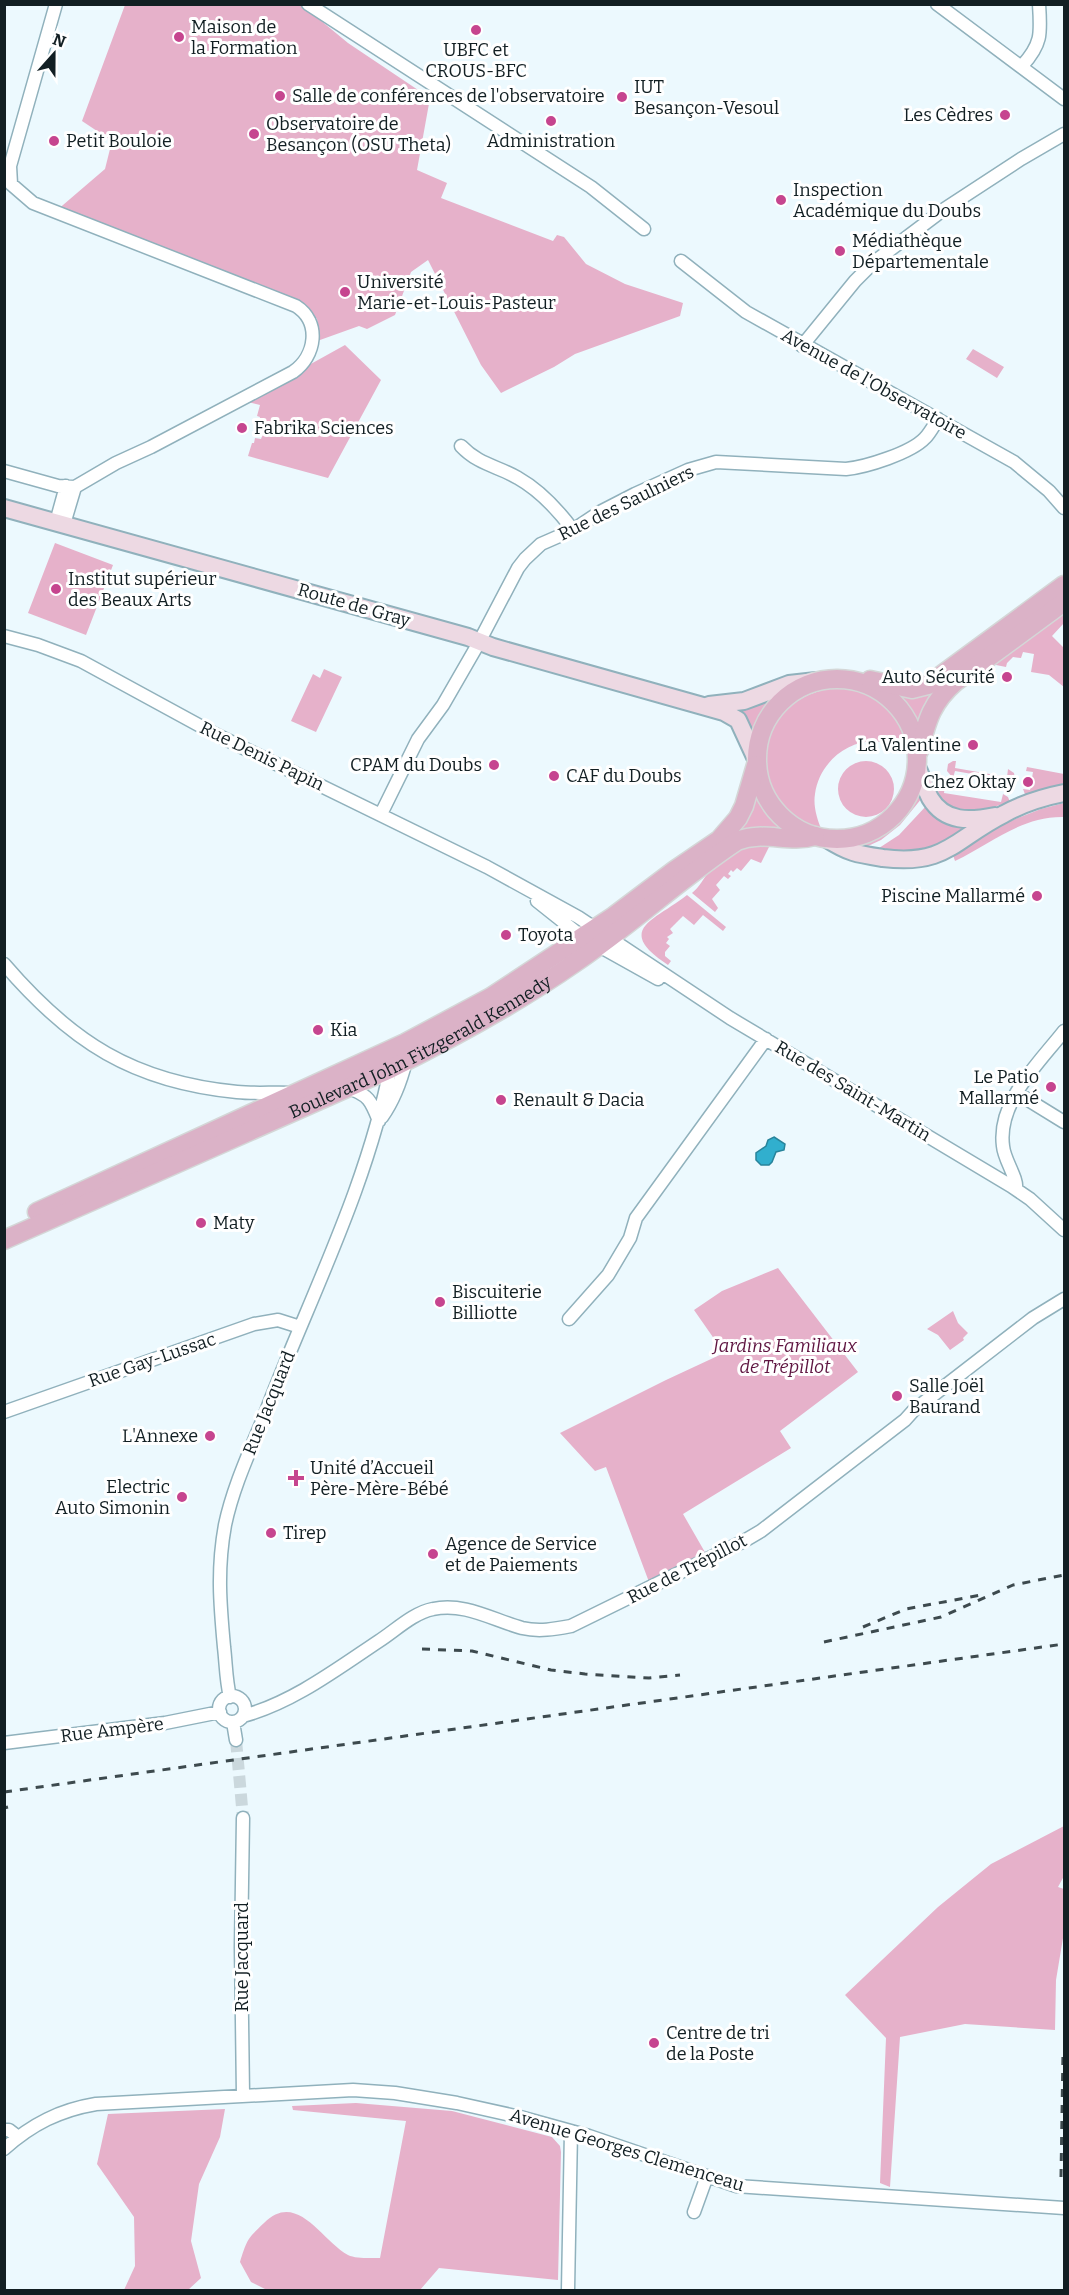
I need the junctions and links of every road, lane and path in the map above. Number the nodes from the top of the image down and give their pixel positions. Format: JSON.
{"nodes":[{"id":1,"x":56,"y":4,"type":"edge"},
{"id":2,"x":308,"y":4,"type":"edge"},
{"id":3,"x":937,"y":4,"type":"edge"},
{"id":4,"x":1039,"y":4,"type":"edge"},
{"id":5,"x":1022,"y":66,"type":"junction"},
{"id":6,"x":1065,"y":99,"type":"edge"},
{"id":7,"x":1065,"y":134,"type":"edge"},
{"id":8,"x":644,"y":230,"type":"dead end"},
{"id":9,"x":681,"y":261,"type":"dead end"},
{"id":10,"x":802,"y":346,"type":"junction"},
{"id":11,"x":938,"y":418,"type":"junction"},
{"id":12,"x":461,"y":446,"type":"dead end"},
{"id":13,"x":4,"y":471,"type":"edge"},
{"id":14,"x":70,"y":486,"type":"junction"},
{"id":15,"x":4,"y":508,"type":"edge"},
{"id":16,"x":1065,"y":508,"type":"edge"},
{"id":17,"x":61,"y":520,"type":"junction"},
{"id":18,"x":573,"y":530,"type":"junction"},
{"id":19,"x":1065,"y":585,"type":"edge"},
{"id":20,"x":1065,"y":602,"type":"edge"},
{"id":21,"x":483,"y":634,"type":"junction"},
{"id":22,"x":4,"y":636,"type":"edge"},
{"id":23,"x":852,"y":680,"type":"junction"},
{"id":24,"x":816,"y":681,"type":"junction"},
{"id":25,"x":702,"y":706,"type":"junction"},
{"id":26,"x":756,"y":762,"type":"junction"},
{"id":27,"x":917,"y":763,"type":"junction"},
{"id":28,"x":1065,"y":793,"type":"edge"},
{"id":29,"x":381,"y":814,"type":"junction"},
{"id":30,"x":1002,"y":815,"type":"junction"},
{"id":31,"x":821,"y":838,"type":"junction"},
{"id":32,"x":596,"y":937,"type":"junction"},
{"id":33,"x":4,"y":964,"type":"edge"},
{"id":34,"x":1065,"y":1031,"type":"edge"},
{"id":35,"x":766,"y":1039,"type":"junction"},
{"id":36,"x":400,"y":1054,"type":"junction"},
{"id":37,"x":390,"y":1069,"type":"junction"},
{"id":38,"x":348,"y":1088,"type":"junction"},
{"id":39,"x":294,"y":1093,"type":"junction"},
{"id":40,"x":1017,"y":1093,"type":"junction"},
{"id":41,"x":379,"y":1121,"type":"junction"},
{"id":42,"x":1065,"y":1122,"type":"edge"},
{"id":43,"x":1016,"y":1189,"type":"junction"},
{"id":44,"x":4,"y":1227,"type":"edge"},
{"id":45,"x":1065,"y":1230,"type":"edge"},
{"id":46,"x":4,"y":1240,"type":"edge"},
{"id":47,"x":1065,"y":1299,"type":"edge"},
{"id":48,"x":569,"y":1319,"type":"dead end"},
{"id":49,"x":300,"y":1327,"type":"junction"},
{"id":50,"x":4,"y":1412,"type":"edge"},
{"id":51,"x":230,"y":1697,"type":"junction"},
{"id":52,"x":220,"y":1712,"type":"junction"},
{"id":53,"x":240,"y":1714,"type":"junction"},
{"id":54,"x":236,"y":1740,"type":"tunnel mouth"},
{"id":55,"x":4,"y":1743,"type":"edge"},
{"id":56,"x":243,"y":1818,"type":"tunnel mouth"},
{"id":57,"x":243,"y":2095,"type":"junction"},
{"id":58,"x":4,"y":2130,"type":"edge"},
{"id":59,"x":571,"y":2131,"type":"junction"},
{"id":60,"x":18,"y":2137,"type":"junction"},
{"id":61,"x":4,"y":2149,"type":"edge"},
{"id":62,"x":707,"y":2176,"type":"junction"},
{"id":63,"x":1065,"y":2208,"type":"edge"},
{"id":64,"x":694,"y":2212,"type":"dead end"},
{"id":65,"x":568,"y":2290,"type":"edge"}],
"edges":[{"from":1,"to":14,"type":"street"},
{"from":2,"to":8,"type":"street"},
{"from":3,"to":5,"type":"street"},
{"from":4,"to":5,"type":"street"},
{"from":5,"to":6,"type":"street"},
{"from":7,"to":10,"type":"street"},
{"from":9,"to":10,"type":"street","name":"Avenue de l'Observatoire"},
{"from":10,"to":11,"type":"street","name":"Avenue de l'Observatoire"},
{"from":11,"to":16,"type":"street","name":"Avenue de l'Observatoire"},
{"from":11,"to":18,"type":"street","name":"Rue des Saulniers"},
{"from":12,"to":18,"type":"street"},
{"from":13,"to":14,"type":"street"},
{"from":14,"to":17,"type":"street"},
{"from":15,"to":17,"type":"main road","name":"Route de Gray"},
{"from":17,"to":21,"type":"main road","name":"Route de Gray"},
{"from":18,"to":21,"type":"street","name":"Rue des Saulniers"},
{"from":19,"to":23,"type":"main road"},
{"from":20,"to":27,"type":"main road"},
{"from":21,"to":25,"type":"main road","name":"Route de Gray"},
{"from":21,"to":29,"type":"street","name":"Rue des Saulniers"},
{"from":22,"to":29,"type":"street","name":"Rue Denis Papin"},
{"from":23,"to":24,"type":"main road"},
{"from":23,"to":27,"type":"main road"},
{"from":24,"to":25,"type":"main road","name":"Route de Gray"},
{"from":24,"to":26,"type":"main road"},
{"from":25,"to":26,"type":"main road","name":"Route de Gray"},
{"from":26,"to":31,"type":"main road"},
{"from":26,"to":32,"type":"main road","name":"Boulevard John Fitzgerald Kennedy"},
{"from":27,"to":30,"type":"main road"},
{"from":27,"to":31,"type":"main road"},
{"from":28,"to":30,"type":"main road"},
{"from":29,"to":32,"type":"street","name":"Rue Denis Papin"},
{"from":30,"to":31,"type":"main road"},
{"from":31,"to":32,"type":"main road","name":"Boulevard John Fitzgerald Kennedy"},
{"from":32,"to":35,"type":"street","name":"Rue des Saint-Martin"},
{"from":32,"to":36,"type":"main road","name":"Boulevard John Fitzgerald Kennedy"},
{"from":33,"to":39,"type":"street"},
{"from":34,"to":40,"type":"street"},
{"from":35,"to":43,"type":"street","name":"Rue des Saint-Martin"},
{"from":35,"to":48,"type":"street"},
{"from":36,"to":37,"type":"main road","name":"Boulevard John Fitzgerald Kennedy"},
{"from":36,"to":39,"type":"main road","name":"Boulevard John Fitzgerald Kennedy"},
{"from":36,"to":41,"type":"street","name":"Rue Jacquard"},
{"from":37,"to":38,"type":"main road","name":"Boulevard John Fitzgerald Kennedy"},
{"from":37,"to":41,"type":"street","name":"Rue Jacquard"},
{"from":38,"to":41,"type":"street"},
{"from":38,"to":46,"type":"main road","name":"Boulevard John Fitzgerald Kennedy"},
{"from":39,"to":44,"type":"main road","name":"Boulevard John Fitzgerald Kennedy"},
{"from":40,"to":42,"type":"street"},
{"from":40,"to":43,"type":"street"},
{"from":41,"to":49,"type":"street","name":"Rue Jacquard"},
{"from":43,"to":45,"type":"street","name":"Rue des Saint-Martin"},
{"from":47,"to":53,"type":"street","name":"Rue de Trépillot"},
{"from":49,"to":50,"type":"street","name":"Rue Gay-Lussac"},
{"from":49,"to":51,"type":"street","name":"Rue Jacquard"},
{"from":51,"to":52,"type":"street"},
{"from":51,"to":53,"type":"street"},
{"from":52,"to":53,"type":"street"},
{"from":52,"to":55,"type":"street","name":"Rue Ampère"},
{"from":53,"to":54,"type":"street"},
{"from":56,"to":57,"type":"street","name":"Rue Jacquard"},
{"from":57,"to":59,"type":"street","name":"Avenue Georges Clemenceau"},
{"from":57,"to":60,"type":"street","name":"Avenue Georges Clemenceau"},
{"from":58,"to":60,"type":"street"},
{"from":59,"to":62,"type":"street","name":"Avenue Georges Clemenceau"},
{"from":59,"to":65,"type":"street"},
{"from":60,"to":61,"type":"street","name":"Avenue Georges Clemenceau"},
{"from":62,"to":63,"type":"street","name":"Avenue Georges Clemenceau"},
{"from":62,"to":64,"type":"street"}]}
